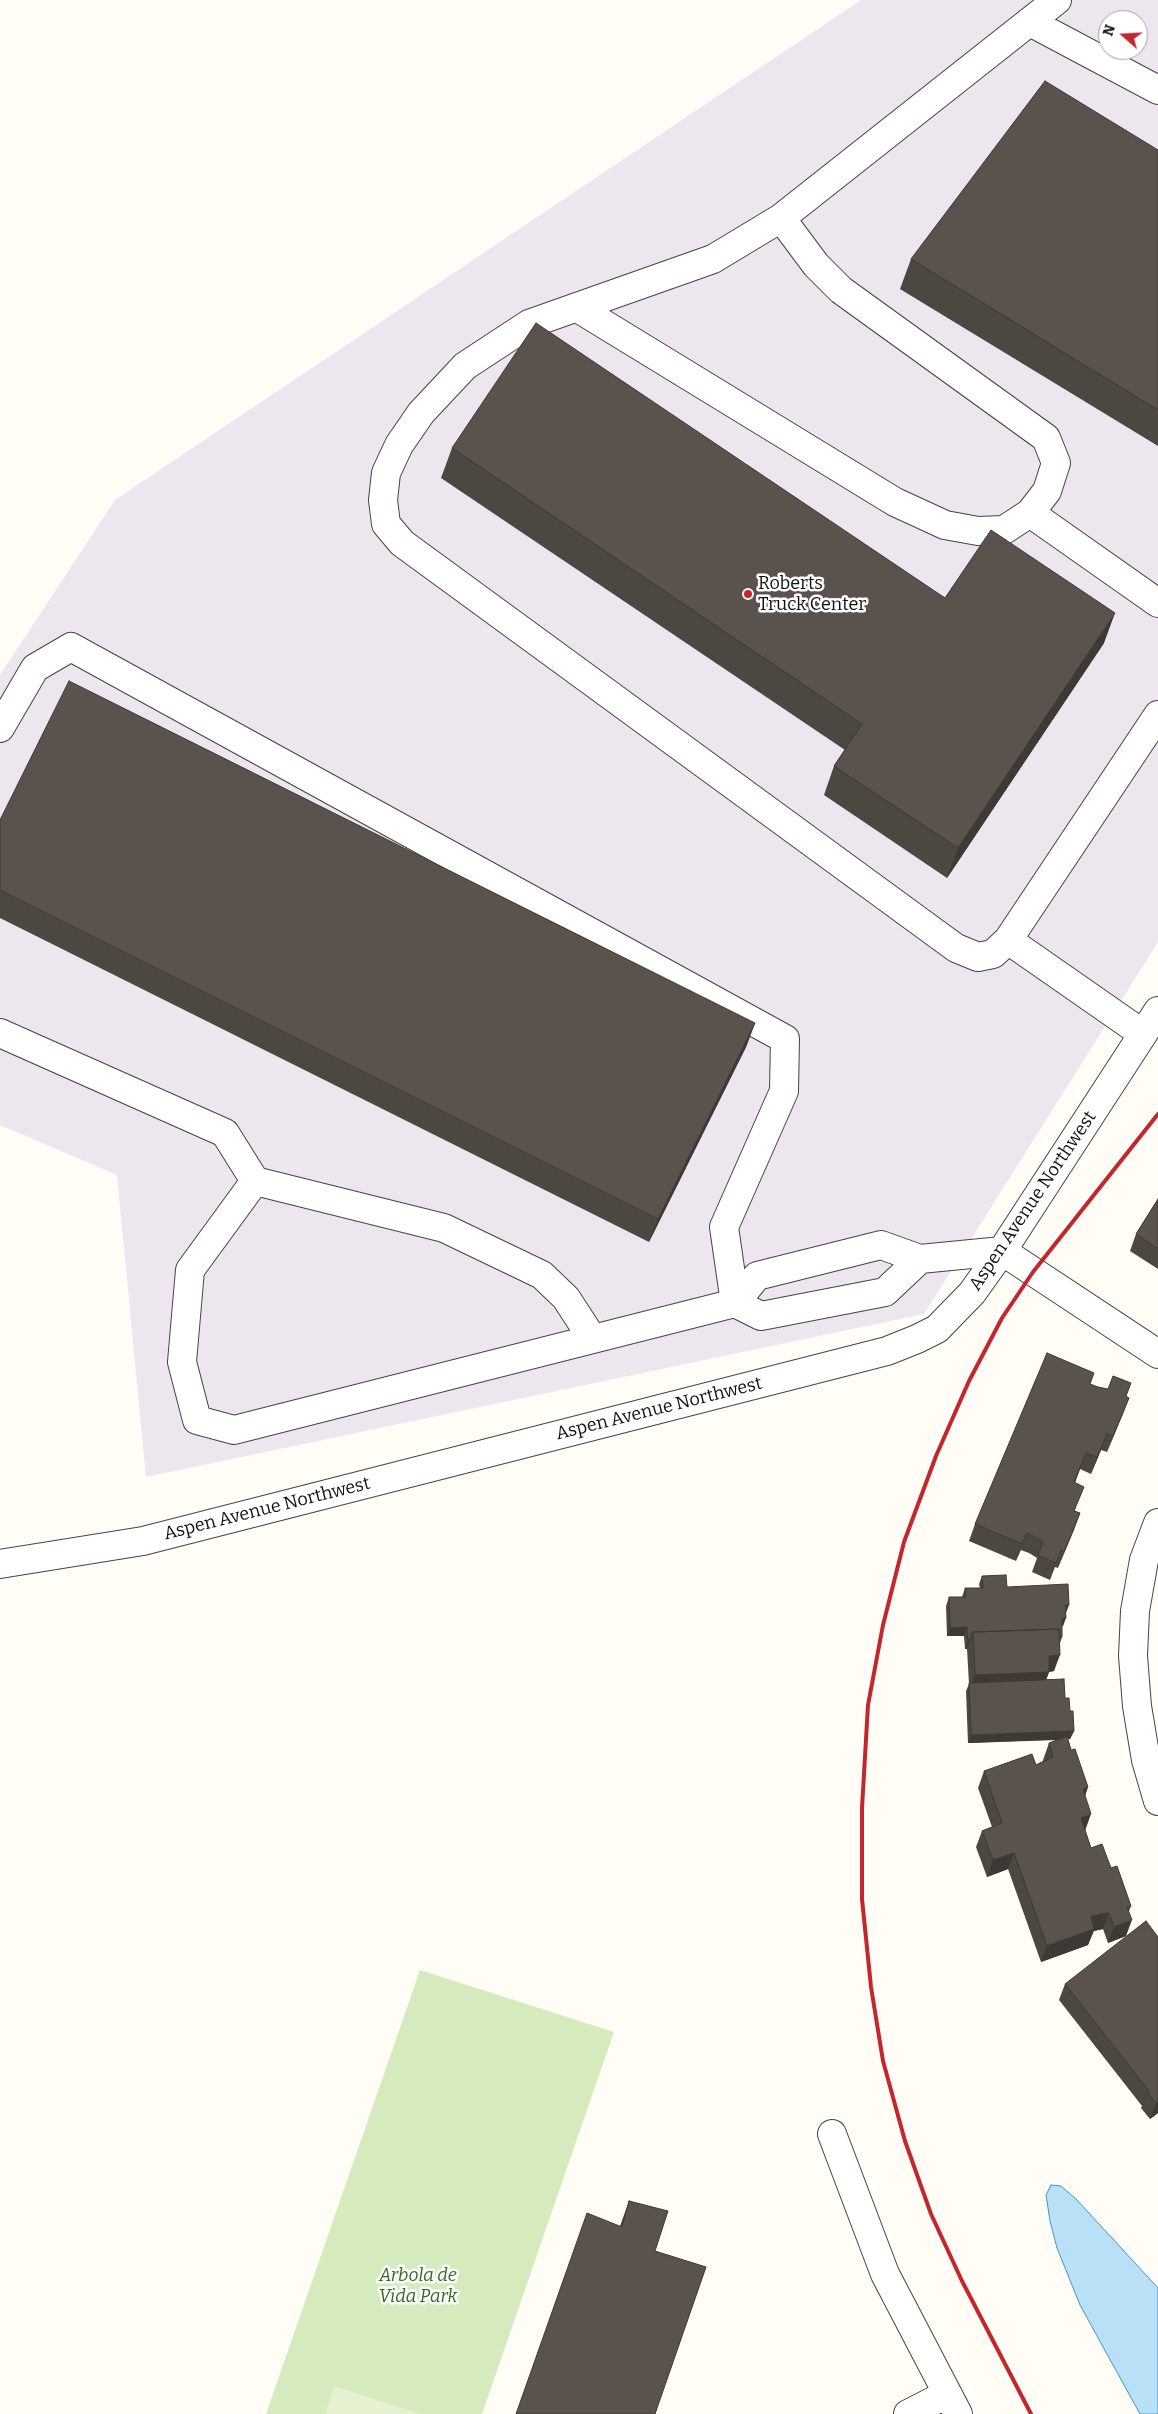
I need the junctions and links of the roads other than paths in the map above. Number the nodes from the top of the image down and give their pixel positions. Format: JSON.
{"nodes":[{"id":1,"x":1057,"y":0,"type":"edge"},
{"id":2,"x":1030,"y":22,"type":"junction"},
{"id":3,"x":1158,"y":90,"type":"edge"},
{"id":4,"x":782,"y":218,"type":"junction"},
{"id":5,"x":576,"y":307,"type":"junction"},
{"id":6,"x":1030,"y":513,"type":"junction"},
{"id":7,"x":1158,"y":603,"type":"edge"},
{"id":8,"x":1158,"y":715,"type":"edge"},
{"id":9,"x":0,"y":728,"type":"edge"},
{"id":10,"x":1008,"y":940,"type":"junction"},
{"id":11,"x":1158,"y":1011,"type":"edge"},
{"id":12,"x":0,"y":1033,"type":"edge"},
{"id":13,"x":1143,"y":1034,"type":"junction"},
{"id":14,"x":255,"y":1181,"type":"junction"},
{"id":15,"x":1002,"y":1252,"type":"junction"},
{"id":16,"x":920,"y":1259,"type":"junction"},
{"id":17,"x":736,"y":1302,"type":"junction"},
{"id":18,"x":592,"y":1338,"type":"junction"},
{"id":19,"x":1158,"y":1354,"type":"edge"},
{"id":20,"x":1158,"y":1524,"type":"edge"},
{"id":21,"x":0,"y":1564,"type":"edge"},
{"id":22,"x":1158,"y":1801,"type":"edge"},
{"id":23,"x":832,"y":2134,"type":"dead end"},
{"id":24,"x":952,"y":2404,"type":"edge"},
{"id":25,"x":908,"y":2414,"type":"edge"}],
"edges":[{"from":1,"to":2,"type":"street"},
{"from":2,"to":3,"type":"street"},
{"from":2,"to":4,"type":"street"},
{"from":4,"to":5,"type":"street"},
{"from":4,"to":6,"type":"street"},
{"from":5,"to":6,"type":"street"},
{"from":5,"to":10,"type":"street"},
{"from":6,"to":7,"type":"street"},
{"from":8,"to":10,"type":"street"},
{"from":9,"to":17,"type":"street"},
{"from":10,"to":13,"type":"street"},
{"from":11,"to":13,"type":"street","name":"Aspen Avenue Northwest"},
{"from":12,"to":14,"type":"street"},
{"from":13,"to":15,"type":"street","name":"Aspen Avenue Northwest"},
{"from":14,"to":18,"type":"street"},
{"from":14,"to":18,"type":"street"},
{"from":15,"to":16,"type":"street"},
{"from":15,"to":19,"type":"street"},
{"from":15,"to":21,"type":"street","name":"Aspen Avenue Northwest"},
{"from":16,"to":17,"type":"street"},
{"from":16,"to":17,"type":"street"},
{"from":17,"to":18,"type":"street"},
{"from":20,"to":22,"type":"street"},
{"from":23,"to":24,"type":"street"},
{"from":24,"to":25,"type":"street"}]}
